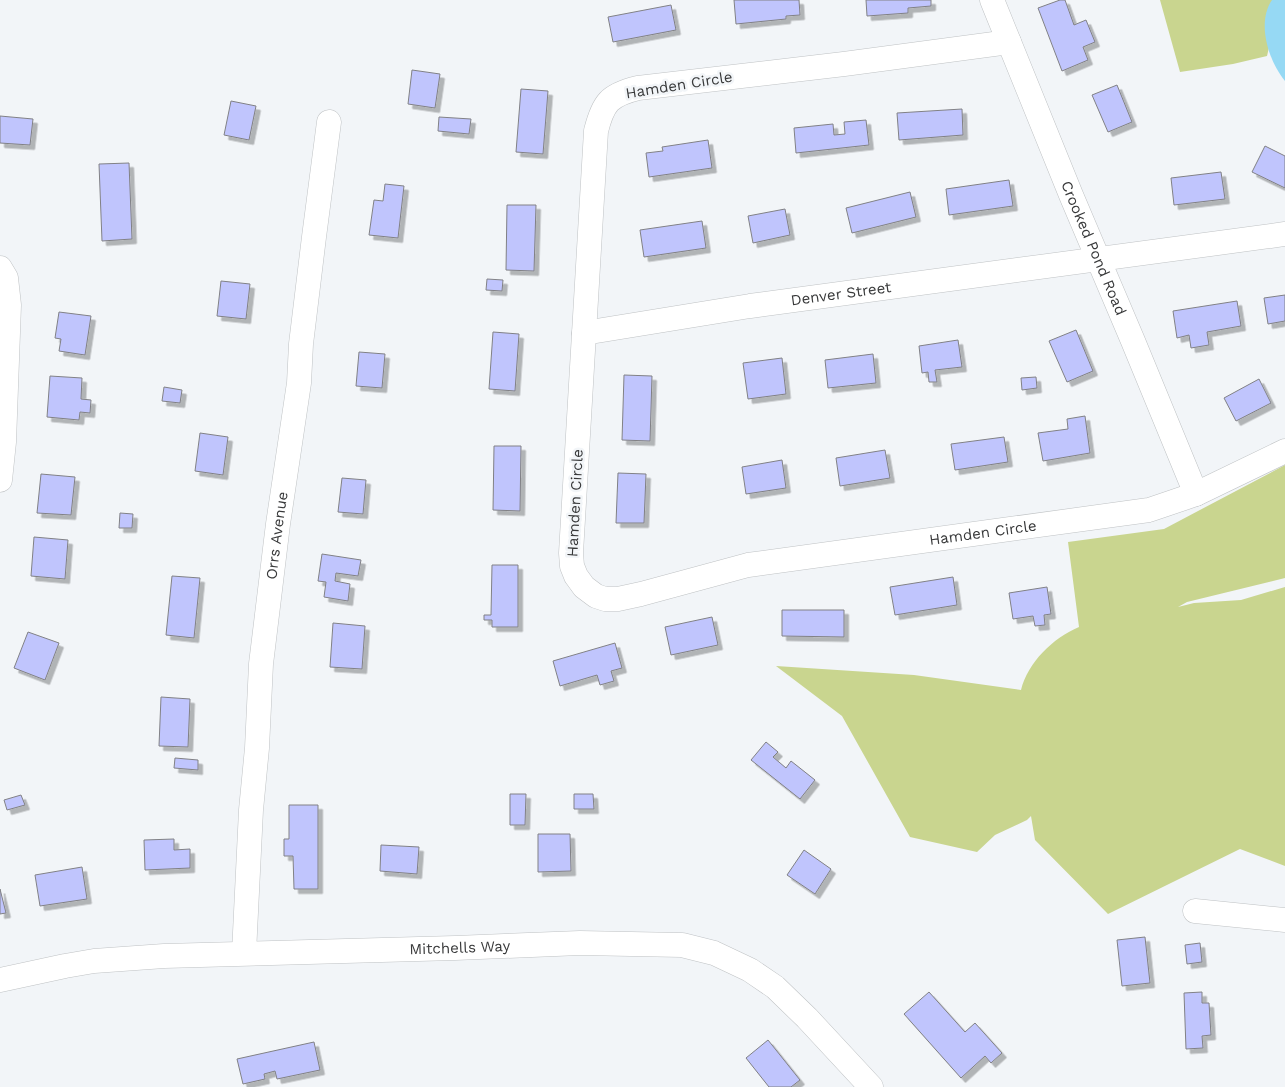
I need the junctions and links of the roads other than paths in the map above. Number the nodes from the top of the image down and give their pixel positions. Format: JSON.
{"nodes":[{"id":1,"x":992,"y":0,"type":"edge"},
{"id":2,"x":1008,"y":42,"type":"junction"},
{"id":3,"x":329,"y":122,"type":"dead end"},
{"id":4,"x":1285,"y":234,"type":"edge"},
{"id":5,"x":1099,"y":260,"type":"junction"},
{"id":6,"x":0,"y":268,"type":"edge"},
{"id":7,"x":584,"y":334,"type":"junction"},
{"id":8,"x":1285,"y":451,"type":"edge"},
{"id":9,"x":0,"y":480,"type":"edge"},
{"id":10,"x":1196,"y":494,"type":"junction"},
{"id":11,"x":1195,"y":911,"type":"dead end"},
{"id":12,"x":1285,"y":920,"type":"edge"},
{"id":13,"x":244,"y":953,"type":"junction"},
{"id":14,"x":0,"y":980,"type":"edge"},
{"id":15,"x":871,"y":1087,"type":"edge"}],
"edges":[{"from":1,"to":2,"type":"street","name":"Crooked Pond Road"},
{"from":2,"to":5,"type":"street","name":"Crooked Pond Road"},
{"from":2,"to":7,"type":"street","name":"Hamden Circle"},
{"from":3,"to":13,"type":"street","name":"Orrs Avenue"},
{"from":4,"to":5,"type":"street"},
{"from":5,"to":7,"type":"street","name":"Denver Street"},
{"from":5,"to":10,"type":"street","name":"Crooked Pond Road"},
{"from":6,"to":9,"type":"street"},
{"from":7,"to":10,"type":"street","name":"Hamden Circle"},
{"from":8,"to":10,"type":"street","name":"Hamden Circle"},
{"from":11,"to":12,"type":"street"},
{"from":13,"to":14,"type":"street","name":"Mitchells Way"},
{"from":13,"to":15,"type":"street","name":"Mitchells Way"}]}
